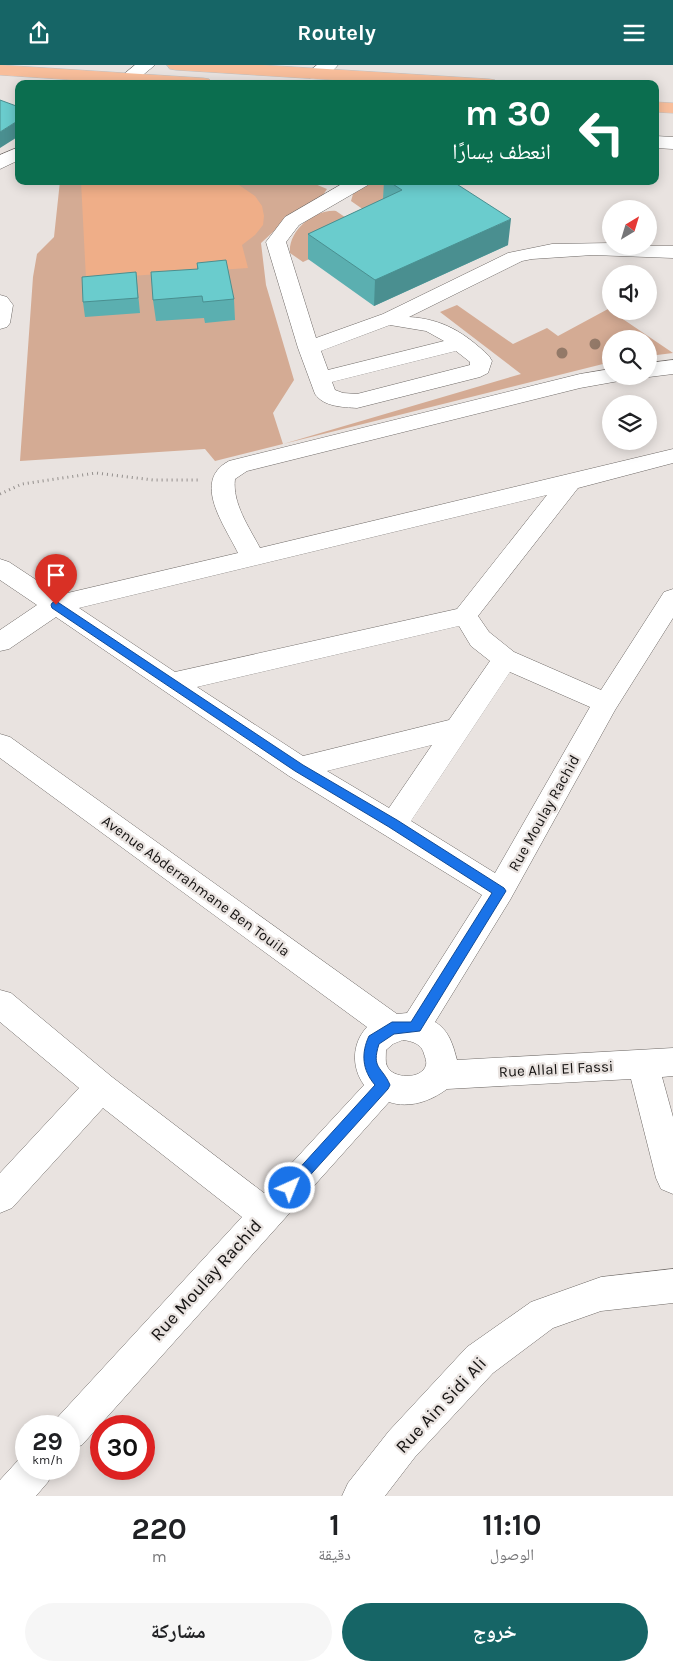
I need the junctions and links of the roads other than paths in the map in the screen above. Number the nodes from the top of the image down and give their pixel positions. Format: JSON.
{"nodes":[{"id":1,"x":146,"y":65,"type":"edge"},
{"id":2,"x":176,"y":65,"type":"edge"},
{"id":3,"x":31,"y":69,"type":"edge"},
{"id":4,"x":322,"y":69,"type":"edge"},
{"id":5,"x":0,"y":70,"type":"edge"},
{"id":6,"x":117,"y":80,"type":"edge"},
{"id":7,"x":126,"y":80,"type":"edge"},
{"id":8,"x":444,"y":80,"type":"edge"},
{"id":9,"x":659,"y":92,"type":"edge"},
{"id":10,"x":673,"y":93,"type":"edge"},
{"id":11,"x":659,"y":107,"type":"edge"},
{"id":12,"x":673,"y":108,"type":"edge"},
{"id":13,"x":659,"y":142,"type":"edge"},
{"id":14,"x":673,"y":143,"type":"edge"},
{"id":15,"x":15,"y":154,"type":"edge"},
{"id":16,"x":0,"y":163,"type":"edge"},
{"id":17,"x":358,"y":185,"type":"edge"},
{"id":18,"x":673,"y":252,"type":"edge"},
{"id":19,"x":0,"y":301,"type":"edge"},
{"id":20,"x":390,"y":318,"type":"junction"},
{"id":21,"x":0,"y":323,"type":"edge"},
{"id":22,"x":459,"y":344,"type":"junction"},
{"id":23,"x":309,"y":348,"type":"junction"},
{"id":24,"x":660,"y":368,"type":"edge"},
{"id":25,"x":602,"y":377,"type":"edge"},
{"id":26,"x":321,"y":378,"type":"junction"},
{"id":27,"x":673,"y":387,"type":"edge"},
{"id":28,"x":670,"y":458,"type":"edge"},
{"id":29,"x":570,"y":482,"type":"junction"},
{"id":30,"x":253,"y":558,"type":"junction"},
{"id":31,"x":0,"y":568,"type":"edge"},
{"id":32,"x":673,"y":598,"type":"edge"},
{"id":33,"x":56,"y":605,"type":"junction"},
{"id":34,"x":465,"y":616,"type":"junction"},
{"id":35,"x":0,"y":642,"type":"edge"},
{"id":36,"x":505,"y":659,"type":"junction"},
{"id":37,"x":171,"y":683,"type":"junction"},
{"id":38,"x":606,"y":703,"type":"junction"},
{"id":39,"x":458,"y":728,"type":"junction"},
{"id":40,"x":0,"y":744,"type":"edge"},
{"id":41,"x":299,"y":768,"type":"junction"},
{"id":42,"x":393,"y":824,"type":"junction"},
{"id":43,"x":500,"y":891,"type":"junction"},
{"id":44,"x":0,"y":1003,"type":"edge"},
{"id":45,"x":403,"y":1028,"type":"junction"},
{"id":46,"x":658,"y":1063,"type":"edge"},
{"id":47,"x":438,"y":1075,"type":"junction"},
{"id":48,"x":384,"y":1085,"type":"junction"},
{"id":49,"x":101,"y":1087,"type":"junction"},
{"id":50,"x":673,"y":1178,"type":"edge"},
{"id":51,"x":0,"y":1197,"type":"edge"},
{"id":52,"x":265,"y":1214,"type":"junction"},
{"id":53,"x":673,"y":1286,"type":"edge"},
{"id":54,"x":80,"y":1420,"type":"edge"},
{"id":55,"x":26,"y":1480,"type":"edge"},
{"id":56,"x":11,"y":1496,"type":"edge"},
{"id":57,"x":361,"y":1496,"type":"edge"}],
"edges":[{"from":1,"to":7,"type":"street"},
{"from":2,"to":4,"type":"main road"},
{"from":3,"to":5,"type":"main road"},
{"from":3,"to":6,"type":"main road"},
{"from":4,"to":8,"type":"main road"},
{"from":9,"to":10,"type":"main road"},
{"from":11,"to":12,"type":"main road"},
{"from":13,"to":14,"type":"street"},
{"from":15,"to":16,"type":"street"},
{"from":17,"to":23,"type":"street"},
{"from":18,"to":20,"type":"street"},
{"from":19,"to":21,"type":"street"},
{"from":20,"to":22,"type":"street"},
{"from":20,"to":23,"type":"street"},
{"from":22,"to":26,"type":"street"},
{"from":22,"to":26,"type":"street"},
{"from":23,"to":26,"type":"street"},
{"from":24,"to":27,"type":"street"},
{"from":25,"to":30,"type":"street"},
{"from":28,"to":29,"type":"street"},
{"from":29,"to":30,"type":"street"},
{"from":29,"to":34,"type":"street"},
{"from":30,"to":33,"type":"street"},
{"from":31,"to":33,"type":"street"},
{"from":32,"to":38,"type":"street","name":"Rue Moulay Rachid"},
{"from":33,"to":35,"type":"street"},
{"from":33,"to":37,"type":"street"},
{"from":34,"to":36,"type":"street"},
{"from":34,"to":37,"type":"street"},
{"from":36,"to":38,"type":"street"},
{"from":36,"to":39,"type":"street"},
{"from":37,"to":41,"type":"street"},
{"from":38,"to":43,"type":"street","name":"Rue Moulay Rachid"},
{"from":39,"to":41,"type":"street"},
{"from":39,"to":42,"type":"street"},
{"from":40,"to":45,"type":"street","name":"Avenue Abderrahmane Ben Touila"},
{"from":41,"to":42,"type":"street"},
{"from":42,"to":43,"type":"street"},
{"from":43,"to":45,"type":"street","name":"Rue Moulay Rachid"},
{"from":44,"to":49,"type":"street"},
{"from":45,"to":47,"type":"street"},
{"from":45,"to":48,"type":"street"},
{"from":46,"to":47,"type":"street","name":"Rue Allal El Fassi"},
{"from":46,"to":50,"type":"street"},
{"from":47,"to":48,"type":"street"},
{"from":48,"to":52,"type":"street","name":"Rue Moulay Rachid"},
{"from":49,"to":51,"type":"street"},
{"from":49,"to":52,"type":"street"},
{"from":52,"to":54,"type":"street","name":"Rue Moulay Rachid"},
{"from":53,"to":57,"type":"street","name":"Rue Ain Sidi Ali"},
{"from":55,"to":56,"type":"street"}]}
